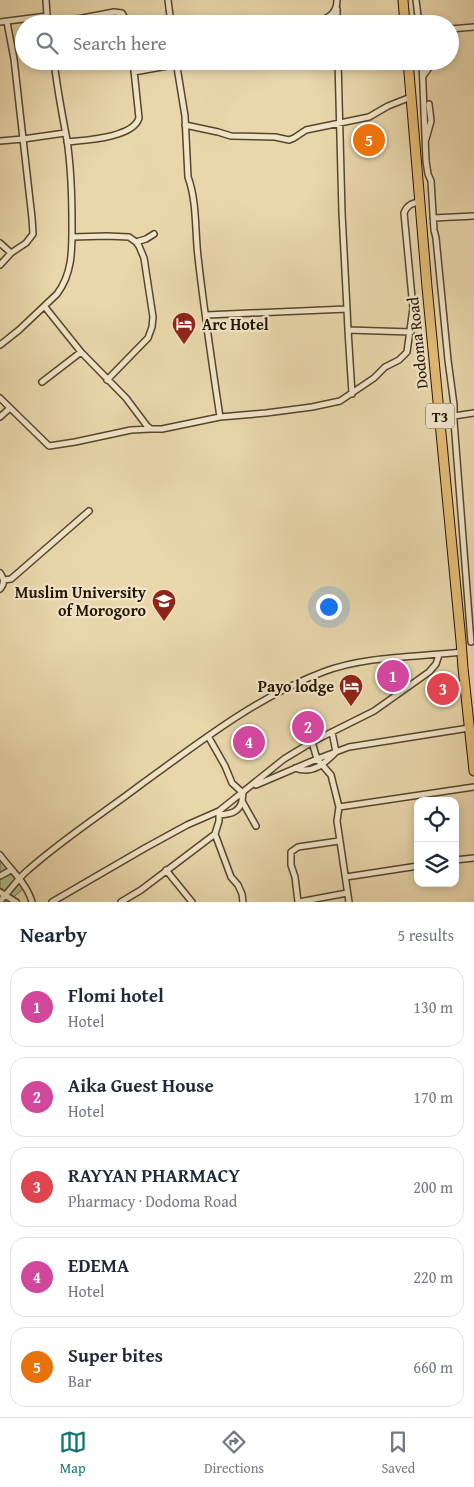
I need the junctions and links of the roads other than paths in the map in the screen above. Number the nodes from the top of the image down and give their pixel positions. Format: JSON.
{"nodes":[{"id":1,"x":46,"y":0,"type":"edge"},
{"id":2,"x":168,"y":0,"type":"edge"},
{"id":3,"x":402,"y":0,"type":"edge"},
{"id":4,"x":416,"y":0,"type":"edge"},
{"id":5,"x":337,"y":2,"type":"edge"},
{"id":6,"x":47,"y":15,"type":"edge"},
{"id":7,"x":98,"y":15,"type":"edge"},
{"id":8,"x":123,"y":15,"type":"edge"},
{"id":9,"x":170,"y":15,"type":"edge"},
{"id":10,"x":332,"y":15,"type":"edge"},
{"id":11,"x":337,"y":15,"type":"edge"},
{"id":12,"x":404,"y":15,"type":"edge"},
{"id":13,"x":418,"y":15,"type":"edge"},
{"id":14,"x":15,"y":21,"type":"edge"},
{"id":15,"x":0,"y":22,"type":"edge"},
{"id":16,"x":7,"y":22,"type":"junction"},
{"id":17,"x":474,"y":27,"type":"edge"},
{"id":18,"x":459,"y":28,"type":"edge"},
{"id":19,"x":15,"y":68,"type":"edge"},
{"id":20,"x":15,"y":70,"type":"edge"},
{"id":21,"x":55,"y":70,"type":"edge"},
{"id":22,"x":143,"y":70,"type":"edge"},
{"id":23,"x":177,"y":70,"type":"edge"},
{"id":24,"x":338,"y":70,"type":"edge"},
{"id":25,"x":409,"y":70,"type":"edge"},
{"id":26,"x":423,"y":70,"type":"edge"},
{"id":27,"x":428,"y":70,"type":"edge"},
{"id":28,"x":134,"y":72,"type":"joint"},
{"id":29,"x":423,"y":77,"type":"junction"},
{"id":30,"x":411,"y":97,"type":"junction"},
{"id":31,"x":429,"y":104,"type":"dead end"},
{"id":32,"x":339,"y":124,"type":"junction"},
{"id":33,"x":185,"y":125,"type":"junction"},
{"id":34,"x":65,"y":133,"type":"junction"},
{"id":35,"x":23,"y":139,"type":"junction"},
{"id":36,"x":0,"y":141,"type":"edge"},
{"id":37,"x":67,"y":142,"type":"junction"},
{"id":38,"x":425,"y":142,"type":"junction"},
{"id":39,"x":420,"y":202,"type":"junction"},
{"id":40,"x":474,"y":216,"type":"edge"},
{"id":41,"x":433,"y":218,"type":"junction"},
{"id":42,"x":154,"y":234,"type":"dead end"},
{"id":43,"x":72,"y":236,"type":"junction"},
{"id":44,"x":136,"y":242,"type":"junction"},
{"id":45,"x":0,"y":243,"type":"edge"},
{"id":46,"x":11,"y":253,"type":"junction"},
{"id":47,"x":0,"y":265,"type":"edge"},
{"id":48,"x":45,"y":307,"type":"junction"},
{"id":49,"x":347,"y":309,"type":"junction"},
{"id":50,"x":206,"y":315,"type":"junction"},
{"id":51,"x":348,"y":330,"type":"junction"},
{"id":52,"x":411,"y":332,"type":"junction"},
{"id":53,"x":0,"y":345,"type":"edge"},
{"id":54,"x":81,"y":352,"type":"junction"},
{"id":55,"x":107,"y":380,"type":"junction"},
{"id":56,"x":42,"y":382,"type":"dead end"},
{"id":57,"x":352,"y":394,"type":"junction"},
{"id":58,"x":0,"y":398,"type":"edge"},
{"id":59,"x":10,"y":408,"type":"junction"},
{"id":60,"x":474,"y":413,"type":"edge"},
{"id":61,"x":454,"y":416,"type":"junction"},
{"id":62,"x":0,"y":417,"type":"edge"},
{"id":63,"x":220,"y":417,"type":"junction"},
{"id":64,"x":151,"y":429,"type":"junction"},
{"id":65,"x":89,"y":511,"type":"dead end"},
{"id":66,"x":0,"y":573,"type":"edge"},
{"id":67,"x":4,"y":580,"type":"junction"},
{"id":68,"x":0,"y":589,"type":"edge"},
{"id":69,"x":469,"y":642,"type":"edge"},
{"id":70,"x":462,"y":652,"type":"junction"},
{"id":71,"x":438,"y":655,"type":"junction"},
{"id":72,"x":471,"y":709,"type":"edge"},
{"id":73,"x":469,"y":728,"type":"junction"},
{"id":74,"x":332,"y":732,"type":"junction"},
{"id":75,"x":208,"y":736,"type":"junction"},
{"id":76,"x":312,"y":742,"type":"junction"},
{"id":77,"x":336,"y":752,"type":"junction"},
{"id":78,"x":317,"y":759,"type":"junction"},
{"id":79,"x":323,"y":765,"type":"junction"},
{"id":80,"x":295,"y":768,"type":"junction"},
{"id":81,"x":474,"y":771,"type":"edge"},
{"id":82,"x":474,"y":787,"type":"edge"},
{"id":83,"x":249,"y":788,"type":"junction"},
{"id":84,"x":243,"y":793,"type":"junction"},
{"id":85,"x":242,"y":801,"type":"junction"},
{"id":86,"x":339,"y":807,"type":"junction"},
{"id":87,"x":219,"y":813,"type":"junction"},
{"id":88,"x":256,"y":826,"type":"dead end"},
{"id":89,"x":215,"y":834,"type":"junction"},
{"id":90,"x":339,"y":841,"type":"junction"},
{"id":91,"x":0,"y":855,"type":"edge"},
{"id":92,"x":474,"y":858,"type":"edge"},
{"id":93,"x":459,"y":860,"type":"edge"},
{"id":94,"x":414,"y":867,"type":"edge"},
{"id":95,"x":11,"y":870,"type":"junction"},
{"id":96,"x":166,"y":870,"type":"junction"},
{"id":97,"x":0,"y":876,"type":"edge"},
{"id":98,"x":346,"y":877,"type":"junction"},
{"id":99,"x":19,"y":878,"type":"junction"},
{"id":100,"x":0,"y":892,"type":"edge"},
{"id":101,"x":347,"y":893,"type":"junction"},
{"id":102,"x":5,"y":896,"type":"junction"},
{"id":103,"x":0,"y":901,"type":"edge"},
{"id":104,"x":16,"y":902,"type":"edge"},
{"id":105,"x":32,"y":902,"type":"edge"},
{"id":106,"x":52,"y":902,"type":"edge"},
{"id":107,"x":121,"y":902,"type":"edge"},
{"id":108,"x":192,"y":902,"type":"edge"},
{"id":109,"x":242,"y":902,"type":"edge"},
{"id":110,"x":298,"y":902,"type":"edge"},
{"id":111,"x":349,"y":902,"type":"edge"}],
"edges":[{"from":1,"to":6,"type":"street"},
{"from":2,"to":9,"type":"street"},
{"from":3,"to":12,"type":"highway"},
{"from":4,"to":13,"type":"street"},
{"from":5,"to":10,"type":"street"},
{"from":5,"to":11,"type":"street"},
{"from":7,"to":8,"type":"street"},
{"from":14,"to":16,"type":"street"},
{"from":15,"to":16,"type":"street"},
{"from":16,"to":19,"type":"street"},
{"from":17,"to":18,"type":"street"},
{"from":20,"to":35,"type":"street"},
{"from":21,"to":34,"type":"street"},
{"from":22,"to":28,"type":"street"},
{"from":23,"to":33,"type":"street"},
{"from":24,"to":32,"type":"street"},
{"from":25,"to":30,"type":"highway","name":"Dodoma Road","number":"T3"},
{"from":26,"to":29,"type":"street"},
{"from":27,"to":29,"type":"street"},
{"from":28,"to":37,"type":"street"},
{"from":29,"to":38,"type":"street"},
{"from":30,"to":32,"type":"street"},
{"from":30,"to":39,"type":"highway","name":"Dodoma Road","number":"T3"},
{"from":31,"to":38,"type":"street"},
{"from":32,"to":33,"type":"street"},
{"from":32,"to":49,"type":"street"},
{"from":33,"to":50,"type":"street"},
{"from":34,"to":35,"type":"street"},
{"from":34,"to":37,"type":"street"},
{"from":35,"to":36,"type":"street"},
{"from":35,"to":46,"type":"street"},
{"from":37,"to":43,"type":"street"},
{"from":38,"to":41,"type":"street"},
{"from":39,"to":52,"type":"street"},
{"from":39,"to":69,"type":"highway","name":"Dodoma Road","number":"T3"},
{"from":40,"to":41,"type":"street"},
{"from":41,"to":61,"type":"street"},
{"from":42,"to":44,"type":"street"},
{"from":43,"to":44,"type":"street"},
{"from":43,"to":48,"type":"street"},
{"from":44,"to":55,"type":"street"},
{"from":45,"to":46,"type":"street"},
{"from":46,"to":47,"type":"street"},
{"from":48,"to":53,"type":"street"},
{"from":48,"to":54,"type":"street"},
{"from":49,"to":50,"type":"street"},
{"from":49,"to":51,"type":"street"},
{"from":50,"to":63,"type":"street"},
{"from":51,"to":52,"type":"street"},
{"from":51,"to":57,"type":"street"},
{"from":52,"to":57,"type":"street"},
{"from":54,"to":55,"type":"street"},
{"from":54,"to":56,"type":"street"},
{"from":55,"to":64,"type":"street"},
{"from":57,"to":63,"type":"street"},
{"from":58,"to":59,"type":"street"},
{"from":59,"to":62,"type":"street"},
{"from":59,"to":64,"type":"street"},
{"from":60,"to":61,"type":"street"},
{"from":61,"to":69,"type":"street"},
{"from":63,"to":64,"type":"street"},
{"from":65,"to":67,"type":"street"},
{"from":66,"to":67,"type":"street"},
{"from":67,"to":68,"type":"street"},
{"from":69,"to":70,"type":"highway","name":"Dodoma Road","number":"T3"},
{"from":70,"to":71,"type":"street"},
{"from":70,"to":72,"type":"highway","name":"Dodoma Road","number":"T3"},
{"from":71,"to":74,"type":"street"},
{"from":71,"to":75,"type":"street"},
{"from":72,"to":73,"type":"highway","name":"Dodoma Road","number":"T3"},
{"from":73,"to":77,"type":"street"},
{"from":73,"to":81,"type":"highway","name":"Dodoma Road","number":"T3"},
{"from":74,"to":76,"type":"street"},
{"from":74,"to":77,"type":"street"},
{"from":75,"to":84,"type":"street"},
{"from":75,"to":99,"type":"street"},
{"from":76,"to":78,"type":"street"},
{"from":76,"to":83,"type":"street"},
{"from":77,"to":78,"type":"street"},
{"from":77,"to":79,"type":"street"},
{"from":78,"to":79,"type":"street"},
{"from":78,"to":80,"type":"street"},
{"from":79,"to":80,"type":"street"},
{"from":79,"to":86,"type":"street"},
{"from":80,"to":83,"type":"street"},
{"from":82,"to":86,"type":"street"},
{"from":83,"to":84,"type":"street"},
{"from":84,"to":85,"type":"street"},
{"from":84,"to":87,"type":"street"},
{"from":85,"to":87,"type":"street"},
{"from":85,"to":88,"type":"street"},
{"from":86,"to":90,"type":"street"},
{"from":87,"to":89,"type":"street"},
{"from":87,"to":106,"type":"street"},
{"from":89,"to":96,"type":"street"},
{"from":89,"to":109,"type":"street"},
{"from":90,"to":98,"type":"street"},
{"from":90,"to":110,"type":"street"},
{"from":91,"to":95,"type":"street"},
{"from":92,"to":93,"type":"street"},
{"from":94,"to":98,"type":"street"},
{"from":95,"to":97,"type":"street"},
{"from":95,"to":99,"type":"street"},
{"from":96,"to":107,"type":"street"},
{"from":96,"to":108,"type":"street"},
{"from":98,"to":101,"type":"street"},
{"from":99,"to":102,"type":"street"},
{"from":99,"to":105,"type":"street"},
{"from":100,"to":102,"type":"street"},
{"from":101,"to":110,"type":"street"},
{"from":101,"to":111,"type":"street"},
{"from":102,"to":103,"type":"street"},
{"from":102,"to":104,"type":"street"}]}
